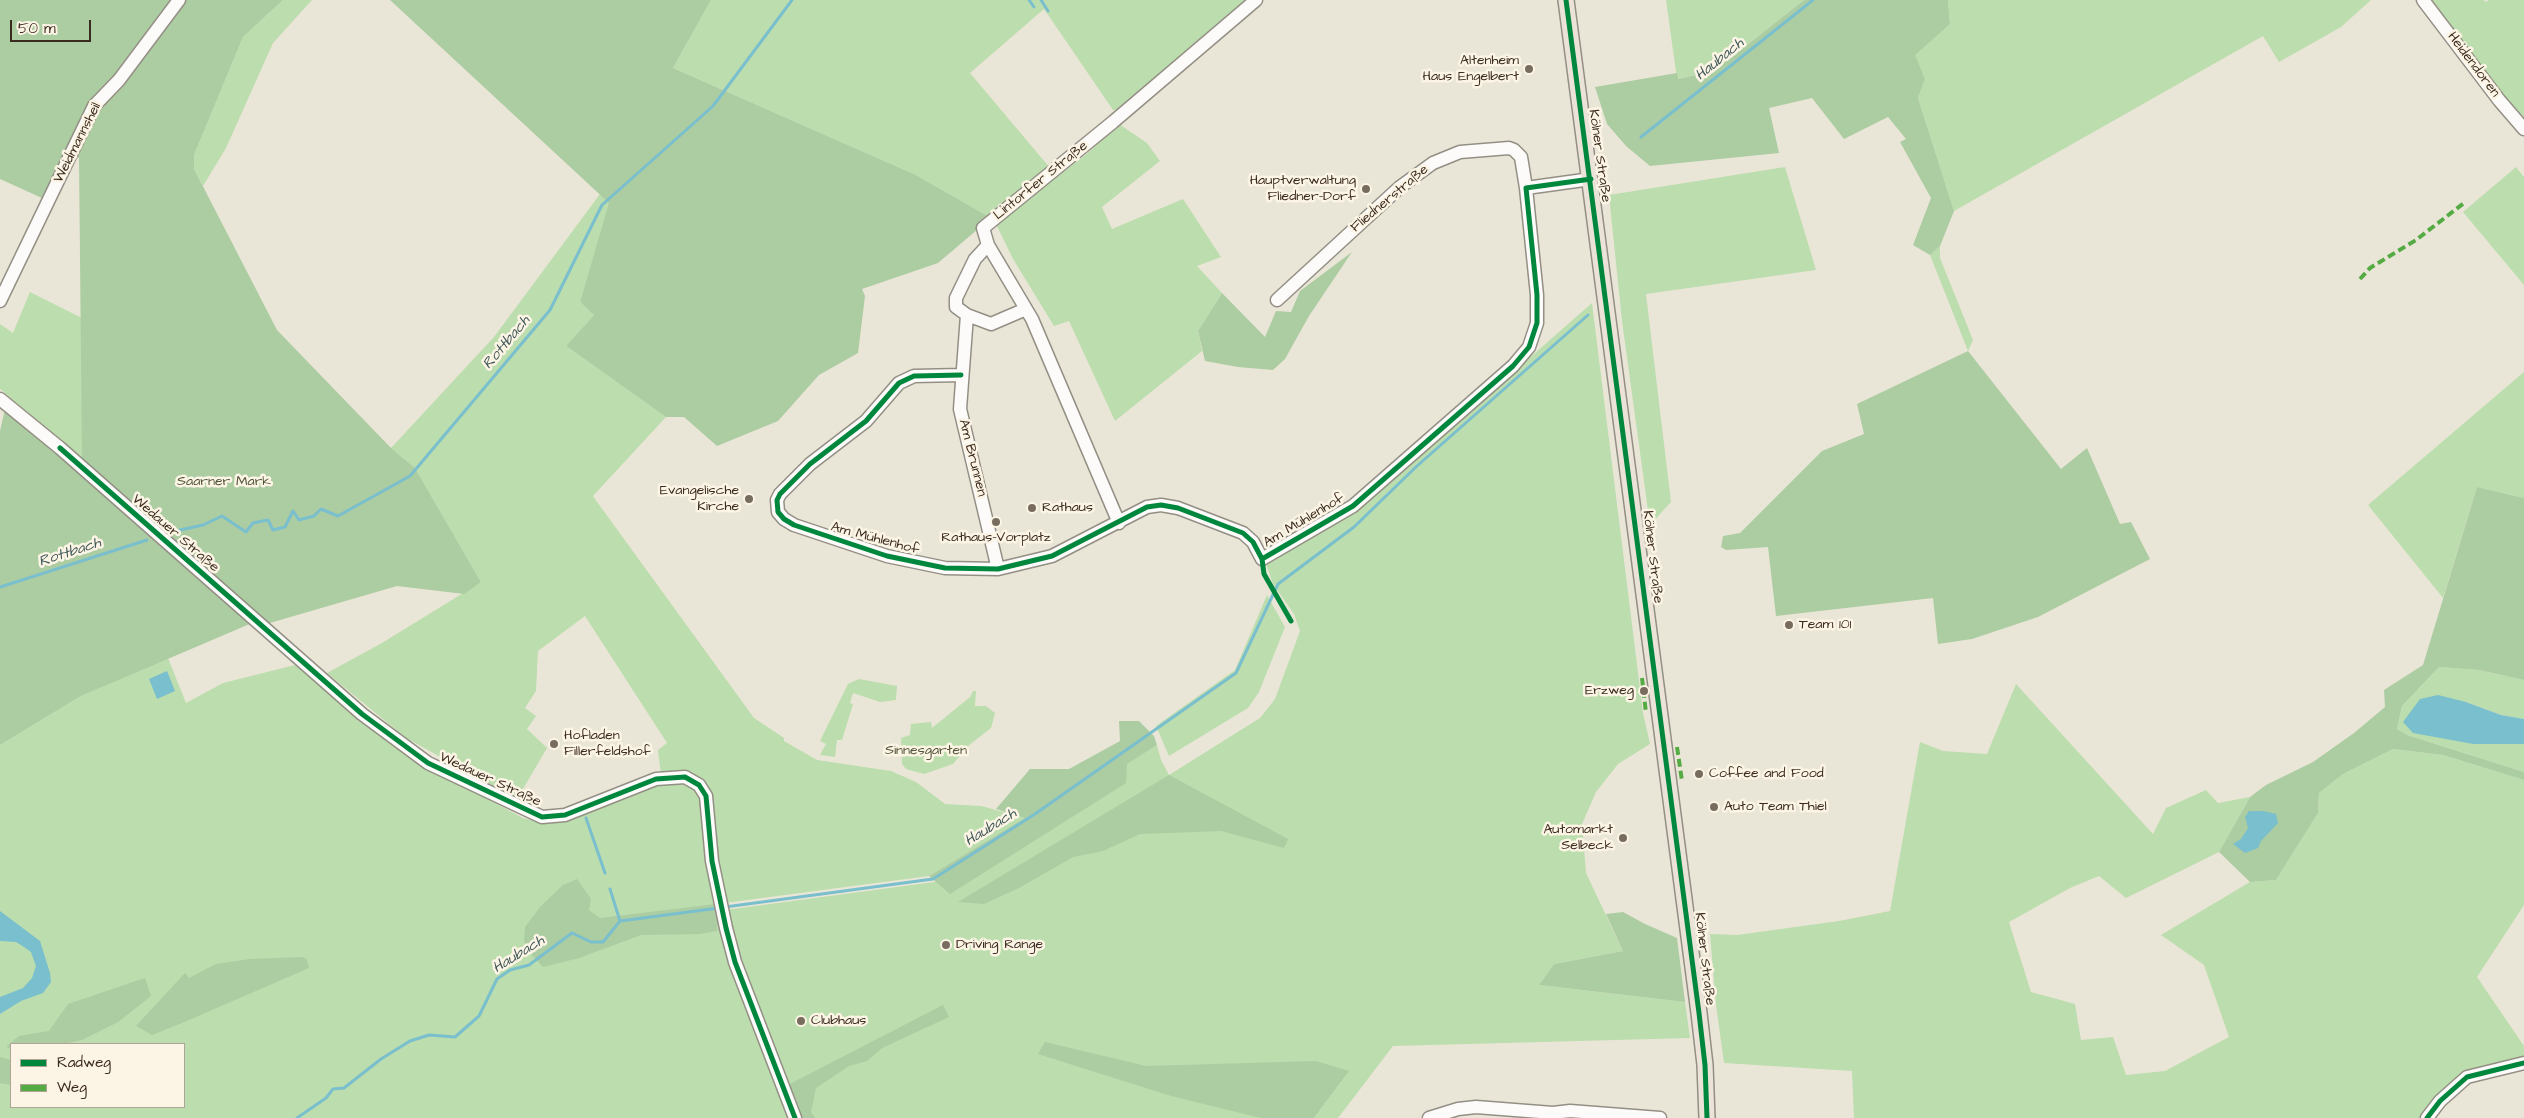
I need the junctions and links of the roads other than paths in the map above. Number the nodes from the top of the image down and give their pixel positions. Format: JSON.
{"nodes":[{"id":1,"x":179,"y":0,"type":"edge"},
{"id":2,"x":1256,"y":0,"type":"edge"},
{"id":3,"x":1566,"y":0,"type":"edge"},
{"id":4,"x":2423,"y":0,"type":"edge"},
{"id":5,"x":2524,"y":129,"type":"edge"},
{"id":6,"x":1591,"y":179,"type":"junction"},
{"id":7,"x":1526,"y":188,"type":"junction"},
{"id":8,"x":988,"y":245,"type":"junction"},
{"id":9,"x":1277,"y":300,"type":"dead end"},
{"id":10,"x":0,"y":301,"type":"edge"},
{"id":11,"x":1026,"y":309,"type":"junction"},
{"id":12,"x":967,"y":315,"type":"junction"},
{"id":13,"x":961,"y":375,"type":"junction"},
{"id":14,"x":0,"y":399,"type":"edge"},
{"id":15,"x":1119,"y":523,"type":"junction"},
{"id":16,"x":998,"y":569,"type":"junction"},
{"id":17,"x":2524,"y":1063,"type":"edge"},
{"id":18,"x":1505,"y":1114,"type":"edge"},
{"id":19,"x":795,"y":1118,"type":"edge"},
{"id":20,"x":1429,"y":1118,"type":"edge"},
{"id":21,"x":1660,"y":1118,"type":"edge"},
{"id":22,"x":1707,"y":1118,"type":"edge"},
{"id":23,"x":2427,"y":1118,"type":"edge"}],
"edges":[{"from":1,"to":10,"type":"street","name":"Weidmannsheil"},
{"from":2,"to":8,"type":"street","name":"Lintorfer Straße"},
{"from":3,"to":6,"type":"main road","name":"Kölner Straße"},
{"from":4,"to":5,"type":"street","name":"Heidendoren"},
{"from":6,"to":7,"type":"street"},
{"from":6,"to":22,"type":"main road","name":"Kölner Straße"},
{"from":7,"to":9,"type":"street","name":"Fliednerstraße"},
{"from":7,"to":15,"type":"street","name":"Am Mühlenhof"},
{"from":8,"to":11,"type":"street"},
{"from":8,"to":12,"type":"street"},
{"from":11,"to":12,"type":"street"},
{"from":11,"to":15,"type":"street"},
{"from":12,"to":13,"type":"street","name":"Am Brunnen"},
{"from":13,"to":16,"type":"street","name":"Am Brunnen"},
{"from":13,"to":16,"type":"street","name":"Am Mühlenhof"},
{"from":14,"to":19,"type":"street","name":"Wedauer Straße"},
{"from":15,"to":16,"type":"street","name":"Am Mühlenhof"},
{"from":17,"to":23,"type":"street"},
{"from":18,"to":20,"type":"street"},
{"from":18,"to":21,"type":"street"}]}
